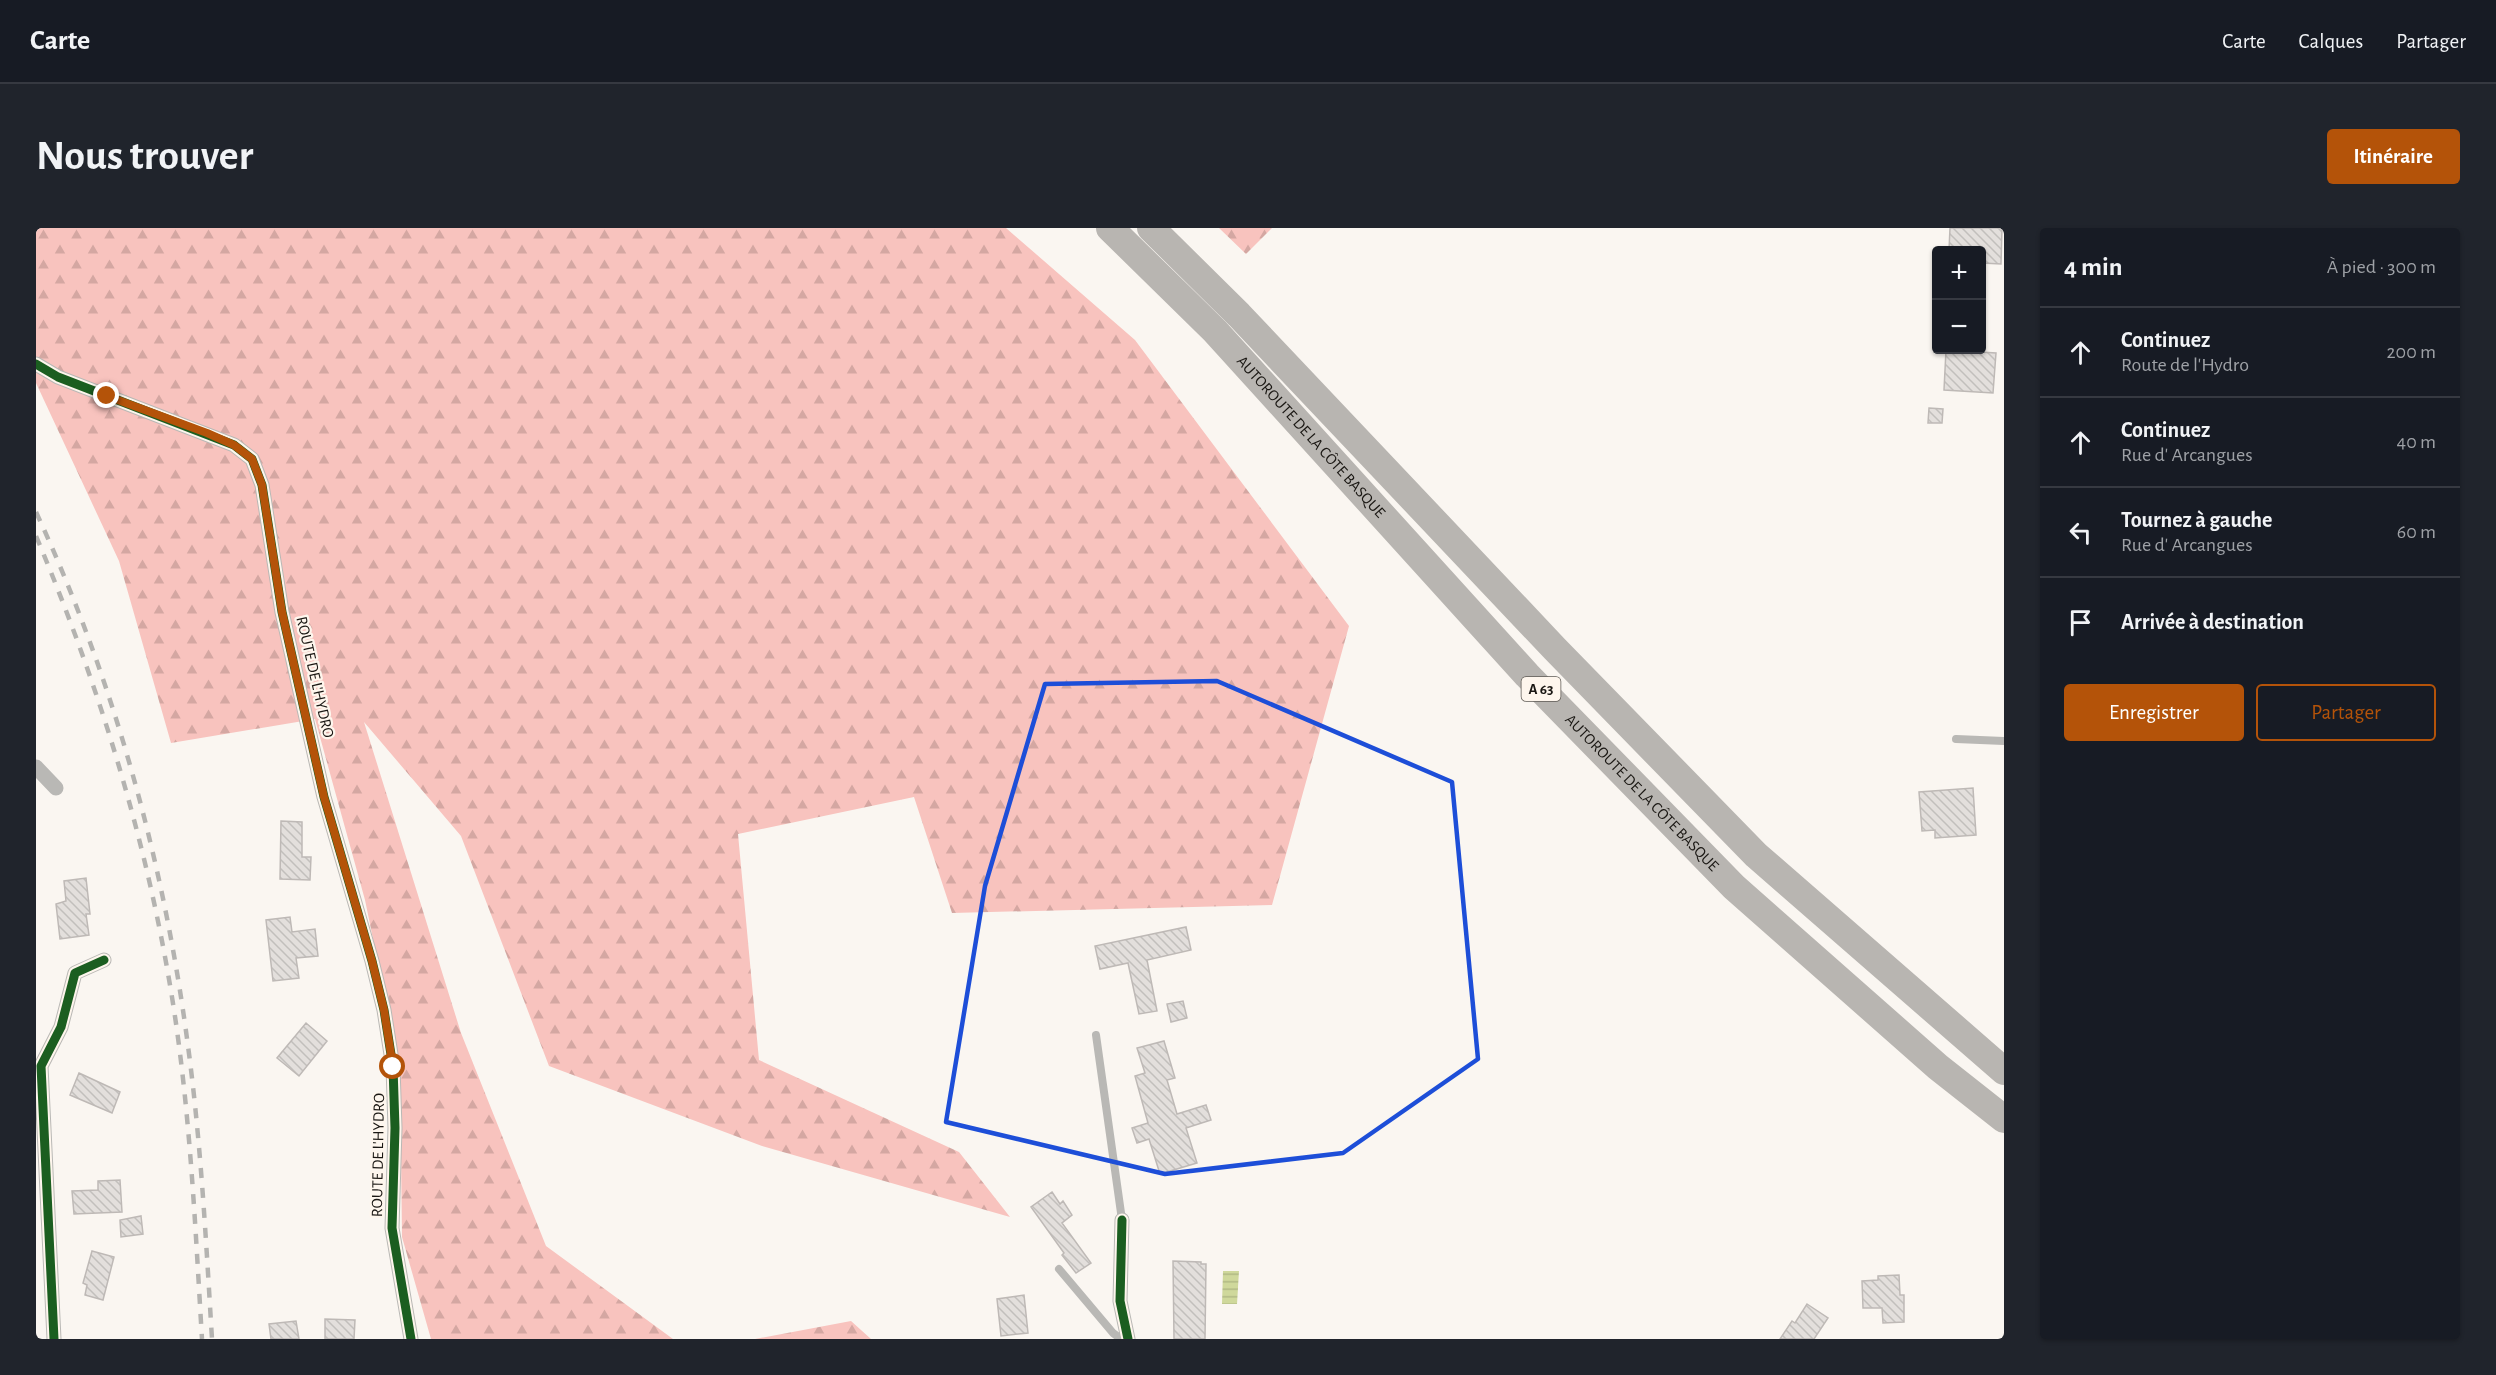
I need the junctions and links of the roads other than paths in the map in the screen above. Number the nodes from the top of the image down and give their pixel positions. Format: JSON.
{"nodes":[{"id":1,"x":1110,"y":228,"type":"edge"},
{"id":2,"x":1151,"y":228,"type":"edge"},
{"id":3,"x":36,"y":364,"type":"edge"},
{"id":4,"x":1956,"y":739,"type":"dead end"},
{"id":5,"x":2004,"y":741,"type":"edge"},
{"id":6,"x":36,"y":767,"type":"edge"},
{"id":7,"x":56,"y":788,"type":"dead end"},
{"id":8,"x":104,"y":960,"type":"dead end"},
{"id":9,"x":1096,"y":1035,"type":"dead end"},
{"id":10,"x":2004,"y":1071,"type":"edge"},
{"id":11,"x":2004,"y":1119,"type":"edge"},
{"id":12,"x":1122,"y":1220,"type":"joint"},
{"id":13,"x":1059,"y":1269,"type":"dead end"},
{"id":14,"x":54,"y":1339,"type":"edge"},
{"id":15,"x":411,"y":1339,"type":"edge"},
{"id":16,"x":1121,"y":1339,"type":"edge"},
{"id":17,"x":1128,"y":1339,"type":"edge"}],
"edges":[{"from":1,"to":11,"type":"highway","name":"AUTOROUTE DE LA CÔTE BASQUE","number":"A 63"},
{"from":2,"to":10,"type":"highway","name":"AUTOROUTE DE LA CÔTE BASQUE","number":"A 63"},
{"from":3,"to":15,"type":"street","name":"ROUTE DE L'HYDRO"},
{"from":4,"to":5,"type":"lane"},
{"from":6,"to":7,"type":"street"},
{"from":8,"to":14,"type":"street"},
{"from":9,"to":12,"type":"lane"},
{"from":12,"to":17,"type":"street"},
{"from":13,"to":16,"type":"lane"}]}
